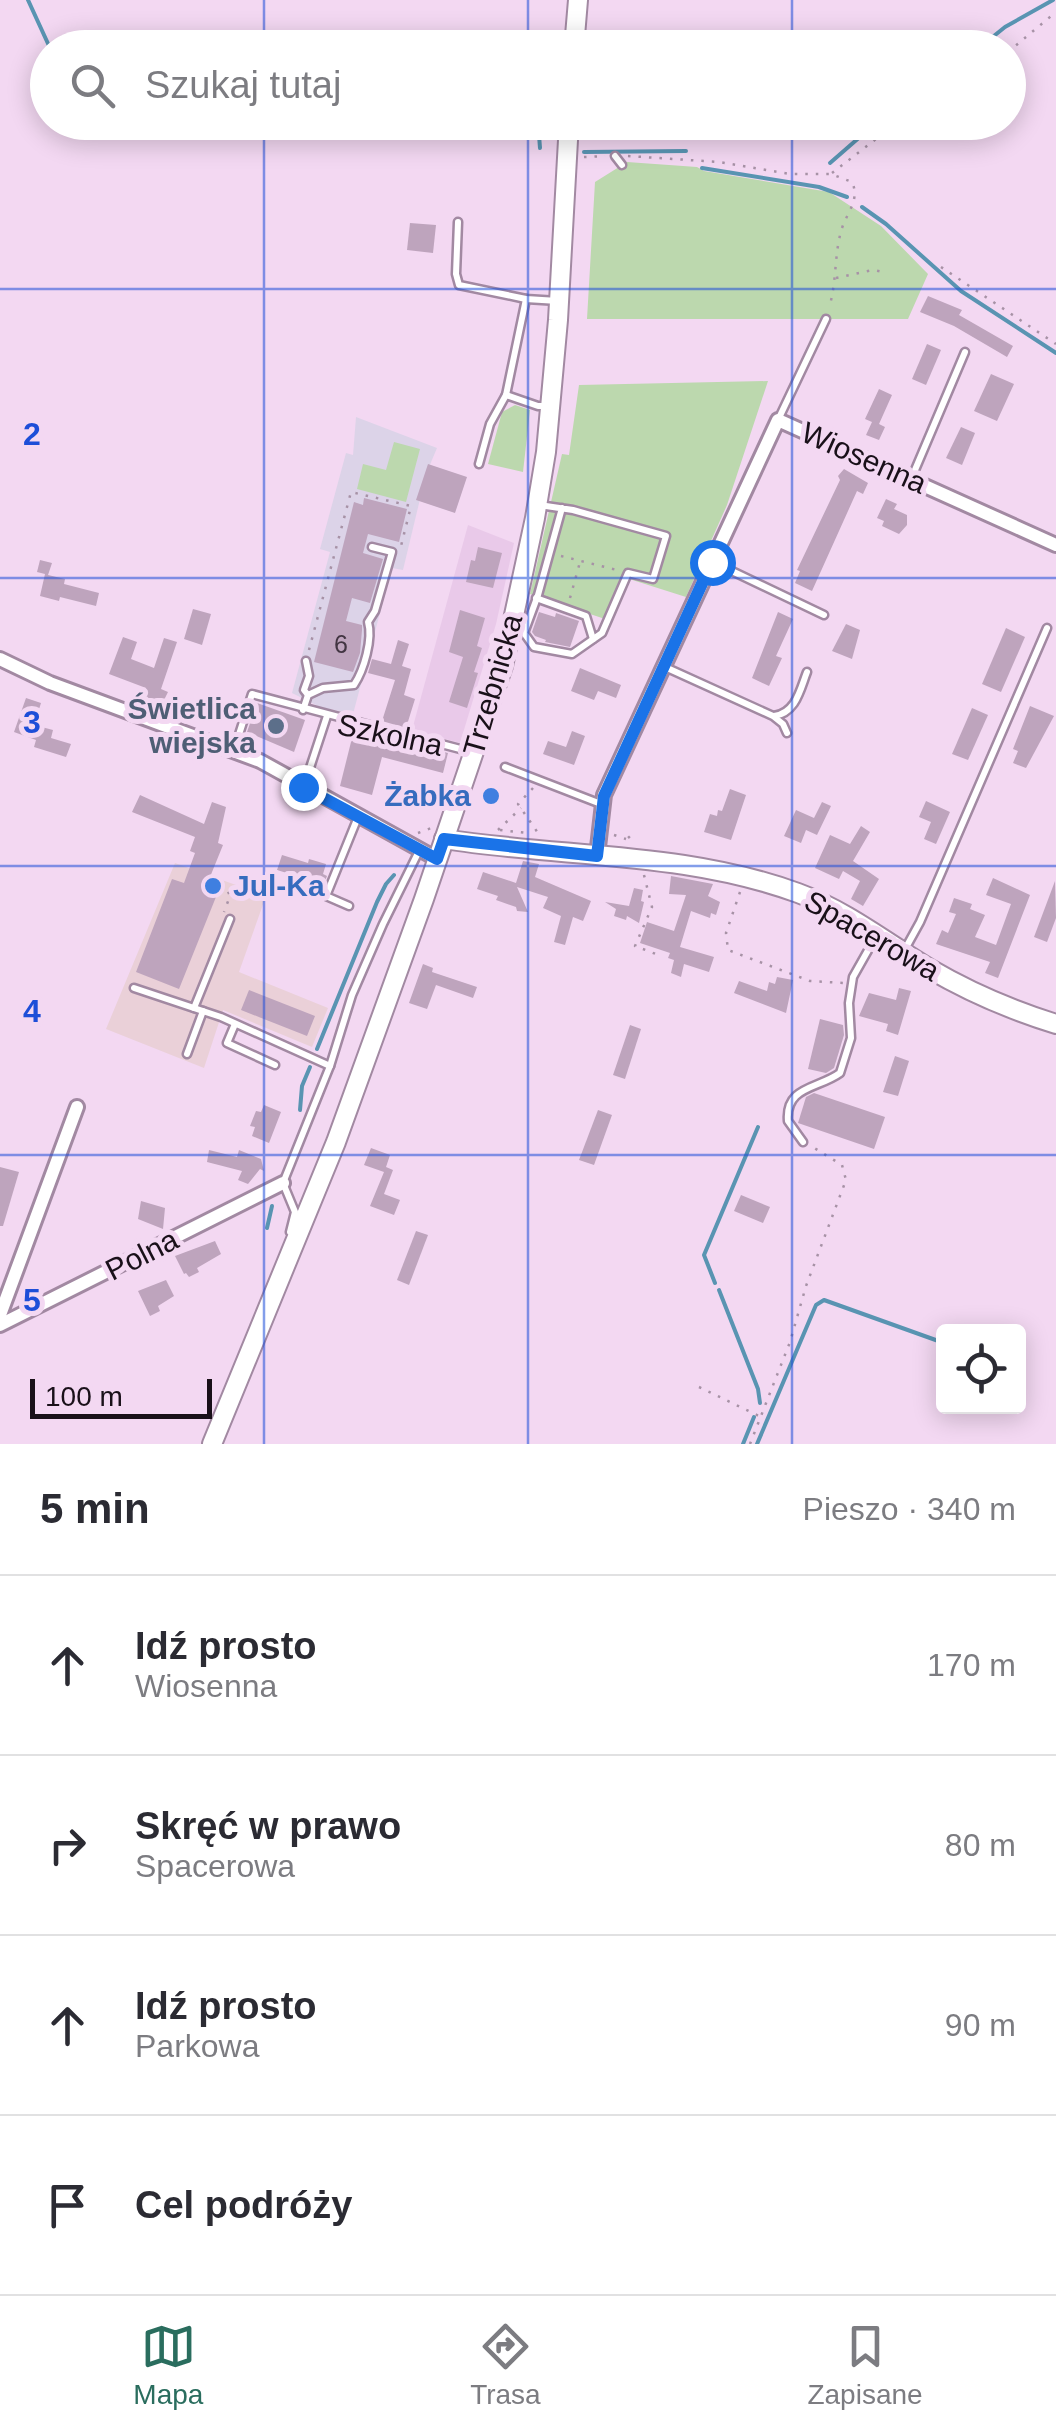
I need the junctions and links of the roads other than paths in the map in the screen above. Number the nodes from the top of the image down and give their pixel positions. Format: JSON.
{"nodes":[{"id":1,"x":578,"y":0,"type":"edge"},
{"id":2,"x":576,"y":30,"type":"edge"},
{"id":3,"x":568,"y":140,"type":"edge"},
{"id":4,"x":615,"y":156,"type":"road end"},
{"id":5,"x":622,"y":165,"type":"dead end"},
{"id":6,"x":458,"y":222,"type":"dead end"},
{"id":7,"x":526,"y":299,"type":"junction"},
{"id":8,"x":559,"y":301,"type":"junction"},
{"id":9,"x":826,"y":319,"type":"road end"},
{"id":10,"x":965,"y":352,"type":"dead end"},
{"id":11,"x":506,"y":395,"type":"junction"},
{"id":12,"x":550,"y":406,"type":"junction"},
{"id":13,"x":778,"y":420,"type":"junction"},
{"id":14,"x":479,"y":464,"type":"dead end"},
{"id":15,"x":911,"y":478,"type":"junction"},
{"id":16,"x":538,"y":504,"type":"junction"},
{"id":17,"x":562,"y":508,"type":"junction"},
{"id":18,"x":1056,"y":545,"type":"edge"},
{"id":19,"x":372,"y":547,"type":"dead end"},
{"id":20,"x":712,"y":562,"type":"junction"},
{"id":21,"x":536,"y":598,"type":"junction"},
{"id":22,"x":824,"y":615,"type":"dead end"},
{"id":23,"x":1047,"y":628,"type":"dead end"},
{"id":24,"x":594,"y":639,"type":"junction"},
{"id":25,"x":0,"y":659,"type":"edge"},
{"id":26,"x":306,"y":661,"type":"road end"},
{"id":27,"x":664,"y":666,"type":"junction"},
{"id":28,"x":807,"y":672,"type":"dead end"},
{"id":29,"x":308,"y":695,"type":"junction"},
{"id":30,"x":304,"y":710,"type":"junction"},
{"id":31,"x":328,"y":716,"type":"junction"},
{"id":32,"x":773,"y":716,"type":"junction"},
{"id":33,"x":787,"y":733,"type":"dead end"},
{"id":34,"x":234,"y":750,"type":"junction"},
{"id":35,"x":464,"y":750,"type":"dead end"},
{"id":36,"x":505,"y":767,"type":"dead end"},
{"id":37,"x":303,"y":787,"type":"junction"},
{"id":38,"x":603,"y":805,"type":"junction"},
{"id":39,"x":358,"y":817,"type":"junction"},
{"id":40,"x":437,"y":838,"type":"junction"},
{"id":41,"x":421,"y":844,"type":"junction"},
{"id":42,"x":597,"y":856,"type":"junction"},
{"id":43,"x":437,"y":859,"type":"junction"},
{"id":44,"x":349,"y":906,"type":"dead end"},
{"id":45,"x":227,"y":916,"type":"road end"},
{"id":46,"x":877,"y":935,"type":"junction"},
{"id":47,"x":903,"y":952,"type":"junction"},
{"id":48,"x":134,"y":988,"type":"dead end"},
{"id":49,"x":198,"y":1010,"type":"junction"},
{"id":50,"x":235,"y":1024,"type":"junction"},
{"id":51,"x":1056,"y":1024,"type":"edge"},
{"id":52,"x":187,"y":1054,"type":"dead end"},
{"id":53,"x":275,"y":1065,"type":"dead end"},
{"id":54,"x":330,"y":1066,"type":"junction"},
{"id":55,"x":77,"y":1107,"type":"dead end"},
{"id":56,"x":803,"y":1142,"type":"road end"},
{"id":57,"x":283,"y":1183,"type":"junction"},
{"id":58,"x":287,"y":1259,"type":"junction"},
{"id":59,"x":0,"y":1314,"type":"edge"},
{"id":60,"x":0,"y":1325,"type":"edge"},
{"id":61,"x":212,"y":1444,"type":"edge"}],
"edges":[{"from":1,"to":2,"type":"main road"},
{"from":3,"to":8,"type":"main road","name":"Trzebnicka"},
{"from":4,"to":5,"type":"lane"},
{"from":6,"to":7,"type":"lane"},
{"from":7,"to":8,"type":"lane"},
{"from":7,"to":11,"type":"lane"},
{"from":8,"to":12,"type":"main road","name":"Trzebnicka"},
{"from":9,"to":13,"type":"lane"},
{"from":10,"to":15,"type":"lane"},
{"from":11,"to":12,"type":"lane"},
{"from":11,"to":14,"type":"lane"},
{"from":12,"to":16,"type":"main road","name":"Trzebnicka"},
{"from":13,"to":15,"type":"street","name":"Wiosenna"},
{"from":13,"to":20,"type":"street","name":"Wiosenna"},
{"from":15,"to":18,"type":"street","name":"Wiosenna"},
{"from":16,"to":17,"type":"lane"},
{"from":16,"to":40,"type":"main road","name":"Trzebnicka"},
{"from":17,"to":21,"type":"lane"},
{"from":17,"to":24,"type":"lane"},
{"from":19,"to":29,"type":"lane"},
{"from":20,"to":22,"type":"lane"},
{"from":20,"to":27,"type":"street","name":"Wiosenna"},
{"from":21,"to":24,"type":"lane"},
{"from":21,"to":24,"type":"lane"},
{"from":23,"to":47,"type":"lane"},
{"from":25,"to":34,"type":"street"},
{"from":26,"to":29,"type":"lane"},
{"from":27,"to":32,"type":"lane"},
{"from":27,"to":38,"type":"street","name":"Wiosenna"},
{"from":28,"to":32,"type":"lane"},
{"from":29,"to":30,"type":"lane"},
{"from":30,"to":31,"type":"lane"},
{"from":30,"to":34,"type":"lane"},
{"from":31,"to":35,"type":"lane","name":"Szkolna"},
{"from":31,"to":37,"type":"lane","name":"Szkolna"},
{"from":32,"to":33,"type":"lane"},
{"from":34,"to":37,"type":"street"},
{"from":36,"to":38,"type":"lane"},
{"from":37,"to":39,"type":"street"},
{"from":38,"to":42,"type":"street","name":"Wiosenna"},
{"from":39,"to":41,"type":"street"},
{"from":39,"to":44,"type":"lane"},
{"from":40,"to":42,"type":"main road","name":"Spacerowa"},
{"from":40,"to":43,"type":"main road","name":"Trzebnicka"},
{"from":41,"to":43,"type":"street"},
{"from":41,"to":54,"type":"lane"},
{"from":42,"to":46,"type":"main road","name":"Spacerowa"},
{"from":43,"to":58,"type":"main road","name":"Trzebnicka"},
{"from":45,"to":49,"type":"lane"},
{"from":46,"to":47,"type":"main road","name":"Spacerowa"},
{"from":46,"to":56,"type":"lane"},
{"from":47,"to":51,"type":"main road","name":"Spacerowa"},
{"from":48,"to":49,"type":"lane"},
{"from":49,"to":50,"type":"lane"},
{"from":49,"to":52,"type":"lane"},
{"from":50,"to":53,"type":"lane"},
{"from":50,"to":54,"type":"lane"},
{"from":54,"to":57,"type":"lane"},
{"from":55,"to":59,"type":"street"},
{"from":57,"to":58,"type":"lane"},
{"from":57,"to":60,"type":"street","name":"Polna"},
{"from":58,"to":61,"type":"main road","name":"Trzebnicka"}]}
